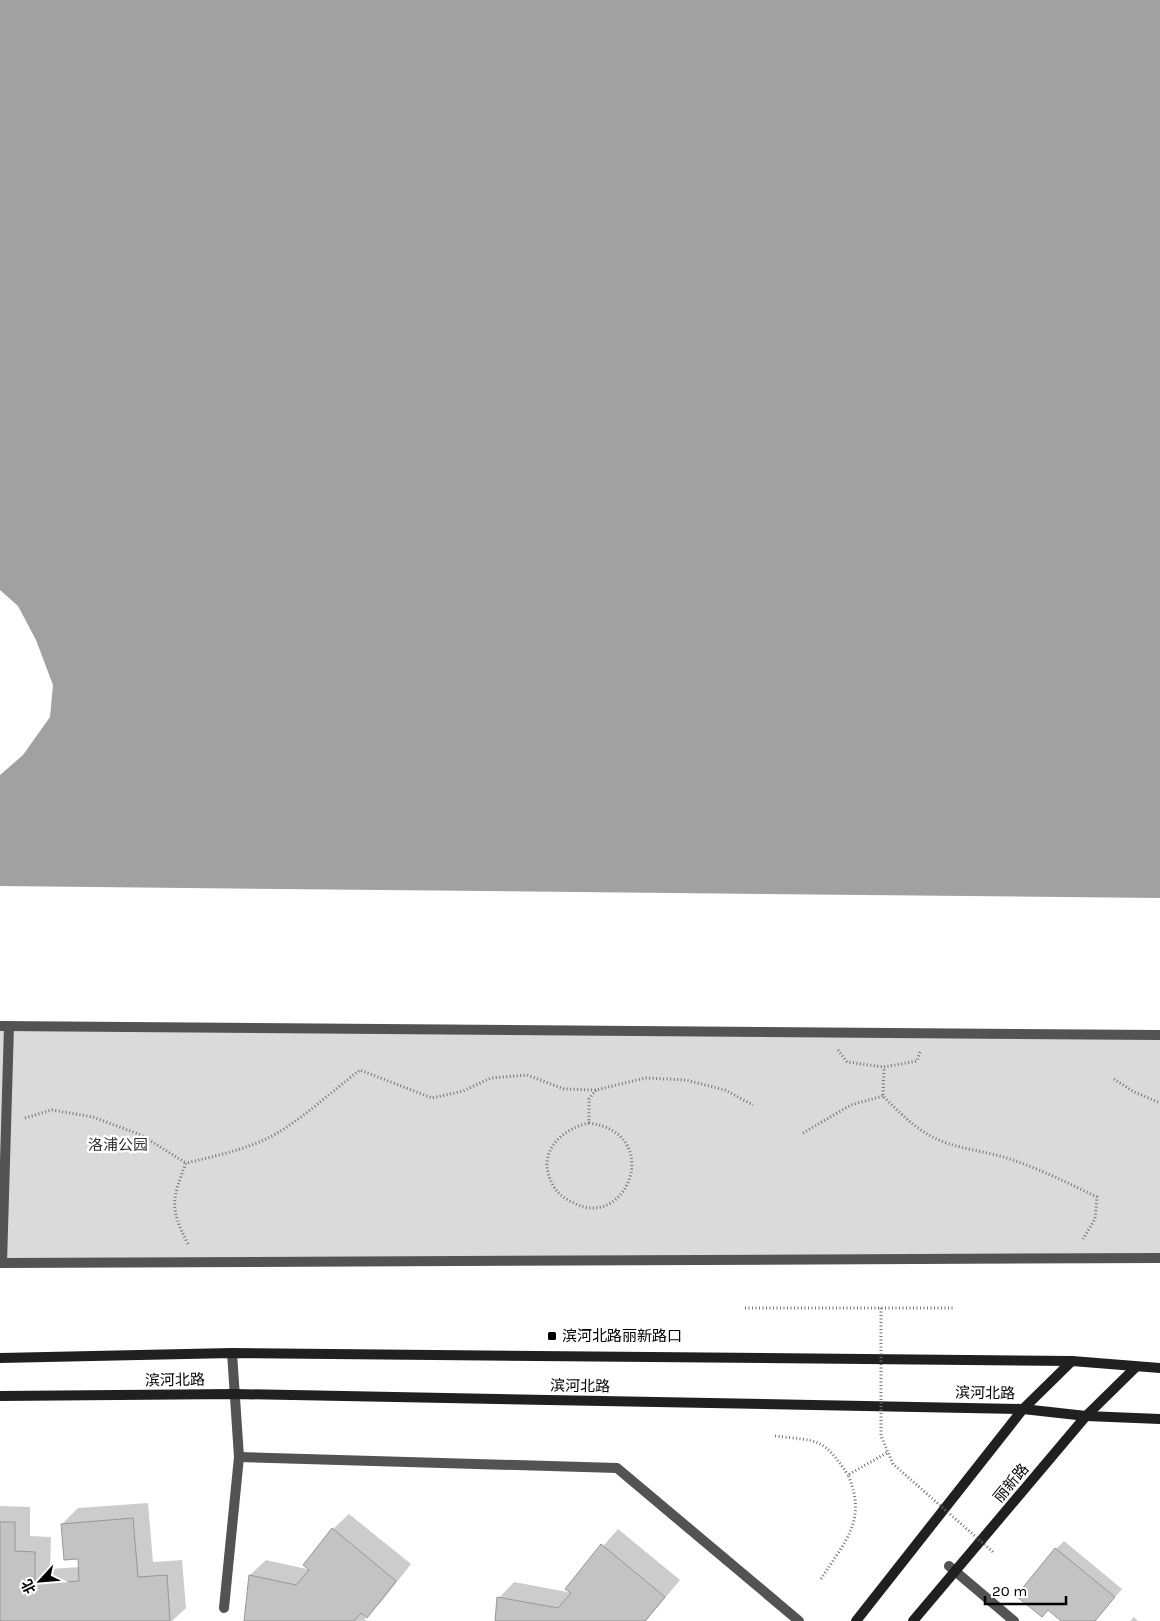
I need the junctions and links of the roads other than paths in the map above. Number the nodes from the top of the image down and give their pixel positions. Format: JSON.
{"nodes":[{"id":1,"x":4,"y":1026,"type":"edge"},
{"id":2,"x":1160,"y":1035,"type":"edge"},
{"id":3,"x":1160,"y":1258,"type":"edge"},
{"id":4,"x":1,"y":1263,"type":"edge"},
{"id":5,"x":232,"y":1353,"type":"junction"},
{"id":6,"x":0,"y":1358,"type":"edge"},
{"id":7,"x":1072,"y":1361,"type":"junction"},
{"id":8,"x":1136,"y":1367,"type":"junction"},
{"id":9,"x":1160,"y":1368,"type":"edge"},
{"id":10,"x":235,"y":1394,"type":"junction"},
{"id":11,"x":0,"y":1396,"type":"edge"},
{"id":12,"x":1023,"y":1409,"type":"junction"},
{"id":13,"x":1086,"y":1416,"type":"junction"},
{"id":14,"x":1160,"y":1419,"type":"edge"},
{"id":15,"x":239,"y":1457,"type":"junction"},
{"id":16,"x":953,"y":1569,"type":"junction"},
{"id":17,"x":224,"y":1608,"type":"dead end"},
{"id":18,"x":799,"y":1621,"type":"edge"},
{"id":19,"x":856,"y":1621,"type":"edge"},
{"id":20,"x":913,"y":1621,"type":"edge"},
{"id":21,"x":1014,"y":1621,"type":"edge"}],
"edges":[{"from":1,"to":2,"type":"street"},
{"from":1,"to":4,"type":"street"},
{"from":3,"to":4,"type":"street"},
{"from":5,"to":6,"type":"main road","name":"滨河北路"},
{"from":5,"to":7,"type":"main road","name":"滨河北路"},
{"from":5,"to":10,"type":"street"},
{"from":7,"to":8,"type":"main road","name":"滨河北路"},
{"from":7,"to":12,"type":"main road"},
{"from":8,"to":9,"type":"main road","name":"滨河北路"},
{"from":8,"to":13,"type":"main road","name":"丽新路"},
{"from":10,"to":11,"type":"main road","name":"滨河北路"},
{"from":10,"to":12,"type":"main road","name":"滨河北路"},
{"from":10,"to":15,"type":"street"},
{"from":12,"to":13,"type":"main road","name":"滨河北路"},
{"from":12,"to":19,"type":"main road"},
{"from":13,"to":14,"type":"main road","name":"滨河北路"},
{"from":13,"to":16,"type":"main road","name":"丽新路"},
{"from":15,"to":17,"type":"street"},
{"from":15,"to":18,"type":"street"},
{"from":16,"to":20,"type":"main road","name":"丽新路"},
{"from":16,"to":21,"type":"street"}]}
